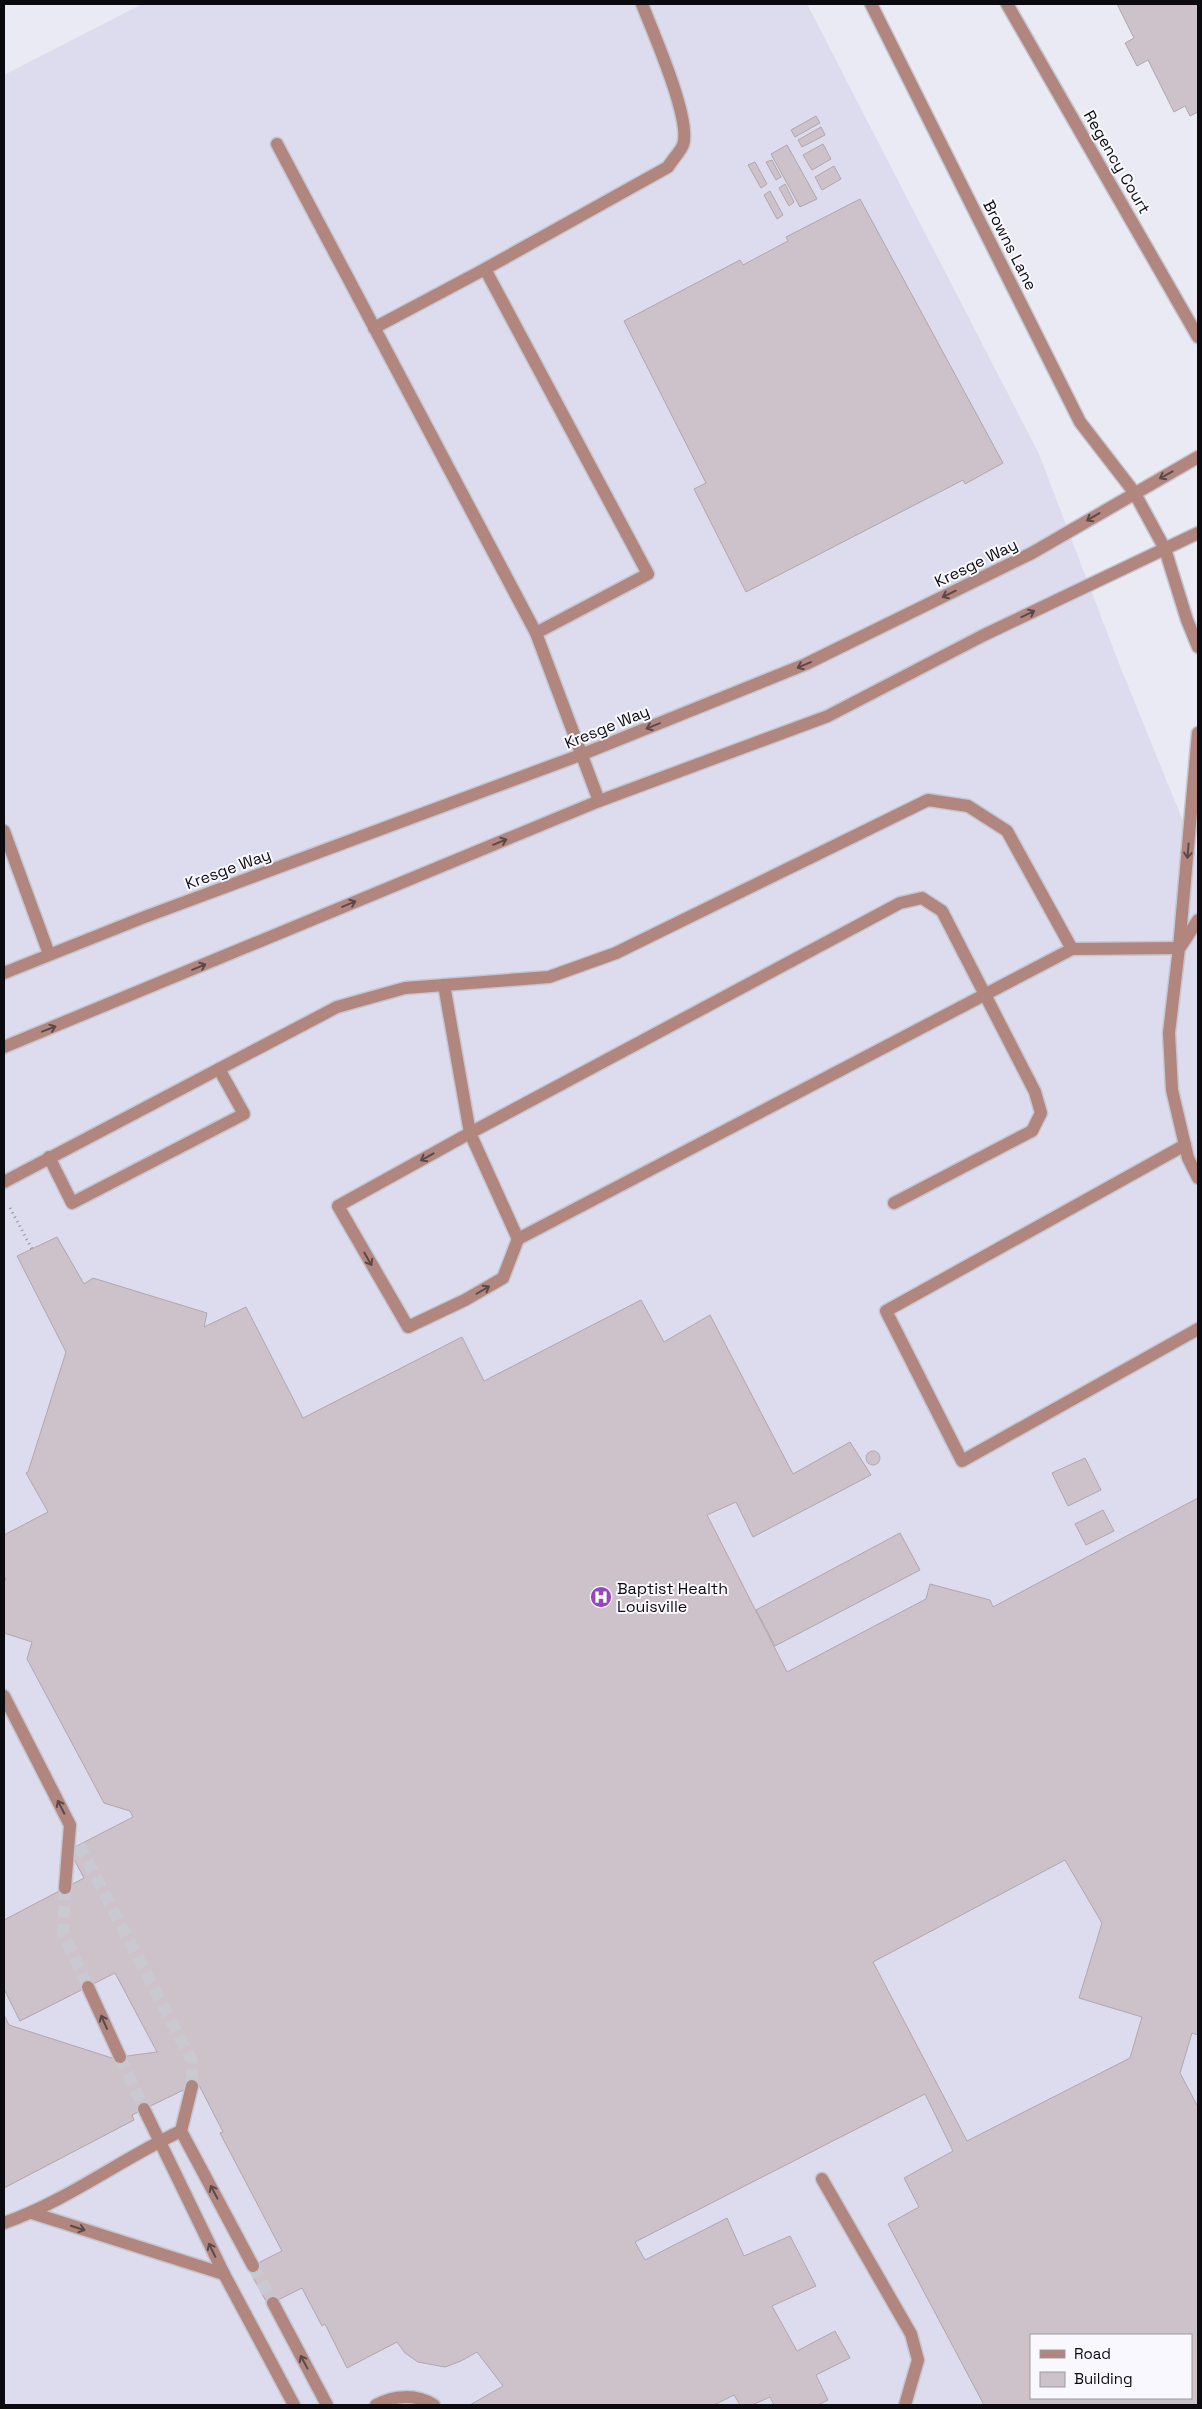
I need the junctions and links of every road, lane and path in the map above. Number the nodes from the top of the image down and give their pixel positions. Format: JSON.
{"nodes":[{"id":1,"x":642,"y":4,"type":"edge"},
{"id":2,"x":871,"y":4,"type":"edge"},
{"id":3,"x":1007,"y":4,"type":"edge"},
{"id":4,"x":277,"y":144,"type":"dead end"},
{"id":5,"x":485,"y":269,"type":"junction"},
{"id":6,"x":374,"y":328,"type":"junction"},
{"id":7,"x":1198,"y":337,"type":"edge"},
{"id":8,"x":1198,"y":457,"type":"edge"},
{"id":9,"x":1134,"y":492,"type":"junction"},
{"id":10,"x":1198,"y":534,"type":"edge"},
{"id":11,"x":1165,"y":549,"type":"junction"},
{"id":12,"x":536,"y":633,"type":"junction"},
{"id":13,"x":1198,"y":647,"type":"edge"},
{"id":14,"x":1198,"y":733,"type":"edge"},
{"id":15,"x":583,"y":754,"type":"junction"},
{"id":16,"x":599,"y":801,"type":"junction"},
{"id":17,"x":4,"y":831,"type":"edge"},
{"id":18,"x":1198,"y":920,"type":"edge"},
{"id":19,"x":1179,"y":948,"type":"junction"},
{"id":20,"x":1072,"y":949,"type":"junction"},
{"id":21,"x":49,"y":954,"type":"junction"},
{"id":22,"x":4,"y":972,"type":"edge"},
{"id":23,"x":444,"y":985,"type":"junction"},
{"id":24,"x":985,"y":996,"type":"junction"},
{"id":25,"x":4,"y":1047,"type":"edge"},
{"id":26,"x":219,"y":1069,"type":"junction"},
{"id":27,"x":470,"y":1133,"type":"junction"},
{"id":28,"x":1185,"y":1145,"type":"junction"},
{"id":29,"x":49,"y":1158,"type":"junction"},
{"id":30,"x":1198,"y":1178,"type":"edge"},
{"id":31,"x":4,"y":1182,"type":"edge"},
{"id":32,"x":894,"y":1203,"type":"dead end"},
{"id":33,"x":8,"y":1206,"type":"dead end"},
{"id":34,"x":518,"y":1239,"type":"junction"},
{"id":35,"x":32,"y":1249,"type":"dead end"},
{"id":36,"x":1198,"y":1329,"type":"edge"},
{"id":37,"x":4,"y":1696,"type":"edge"},
{"id":38,"x":70,"y":1825,"type":"junction"},
{"id":39,"x":79,"y":1844,"type":"tunnel mouth"},
{"id":40,"x":65,"y":1888,"type":"tunnel mouth"},
{"id":41,"x":88,"y":1987,"type":"tunnel mouth"},
{"id":42,"x":120,"y":2057,"type":"tunnel mouth"},
{"id":43,"x":192,"y":2086,"type":"tunnel mouth"},
{"id":44,"x":144,"y":2109,"type":"tunnel mouth"},
{"id":45,"x":182,"y":2131,"type":"junction"},
{"id":46,"x":159,"y":2141,"type":"junction"},
{"id":47,"x":822,"y":2179,"type":"dead end"},
{"id":48,"x":32,"y":2213,"type":"junction"},
{"id":49,"x":4,"y":2223,"type":"edge"},
{"id":50,"x":253,"y":2266,"type":"tunnel mouth"},
{"id":51,"x":224,"y":2274,"type":"junction"},
{"id":52,"x":273,"y":2303,"type":"tunnel mouth"},
{"id":53,"x":294,"y":2405,"type":"edge"},
{"id":54,"x":327,"y":2405,"type":"edge"},
{"id":55,"x":376,"y":2405,"type":"edge"},
{"id":56,"x":434,"y":2405,"type":"edge"},
{"id":57,"x":906,"y":2405,"type":"edge"}],
"edges":[{"from":1,"to":5,"type":"street"},
{"from":2,"to":9,"type":"street","name":"Browns Lane"},
{"from":3,"to":7,"type":"street","name":"Regency Court"},
{"from":4,"to":6,"type":"street"},
{"from":5,"to":6,"type":"street"},
{"from":5,"to":12,"type":"street"},
{"from":6,"to":12,"type":"street"},
{"from":8,"to":9,"type":"street","name":"Kresge Way","one_way":true},
{"from":9,"to":11,"type":"street","name":"Browns Lane"},
{"from":9,"to":15,"type":"street","name":"Kresge Way","one_way":true},
{"from":10,"to":11,"type":"street"},
{"from":11,"to":13,"type":"street","name":"Browns Lane"},
{"from":16,"to":11,"type":"street","one_way":true},
{"from":12,"to":15,"type":"street"},
{"from":14,"to":19,"type":"street","one_way":true},
{"from":15,"to":16,"type":"street"},
{"from":15,"to":21,"type":"street","name":"Kresge Way"},
{"from":25,"to":16,"type":"street","one_way":true},
{"from":17,"to":21,"type":"street"},
{"from":18,"to":19,"type":"street"},
{"from":19,"to":20,"type":"street"},
{"from":19,"to":28,"type":"street"},
{"from":20,"to":23,"type":"street"},
{"from":20,"to":24,"type":"street"},
{"from":21,"to":22,"type":"street","name":"Kresge Way"},
{"from":23,"to":26,"type":"street"},
{"from":23,"to":27,"type":"street"},
{"from":24,"to":27,"type":"street"},
{"from":24,"to":32,"type":"street"},
{"from":24,"to":34,"type":"street"},
{"from":26,"to":29,"type":"street"},
{"from":26,"to":29,"type":"street"},
{"from":27,"to":34,"type":"street"},
{"from":27,"to":34,"type":"street","one_way":true},
{"from":28,"to":30,"type":"street"},
{"from":28,"to":36,"type":"street"},
{"from":29,"to":31,"type":"street"},
{"from":33,"to":35,"type":"path"},
{"from":38,"to":37,"type":"street","one_way":true},
{"from":38,"to":39,"type":"street"},
{"from":38,"to":40,"type":"street"},
{"from":42,"to":41,"type":"street","one_way":true},
{"from":43,"to":45,"type":"street"},
{"from":44,"to":46,"type":"street"},
{"from":45,"to":46,"type":"street"},
{"from":50,"to":45,"type":"street","one_way":true},
{"from":46,"to":48,"type":"street"},
{"from":51,"to":46,"type":"street","one_way":true},
{"from":47,"to":57,"type":"street"},
{"from":48,"to":49,"type":"street"},
{"from":48,"to":51,"type":"street","one_way":true},
{"from":51,"to":53,"type":"street"},
{"from":54,"to":52,"type":"street","one_way":true},
{"from":55,"to":56,"type":"street"}]}
